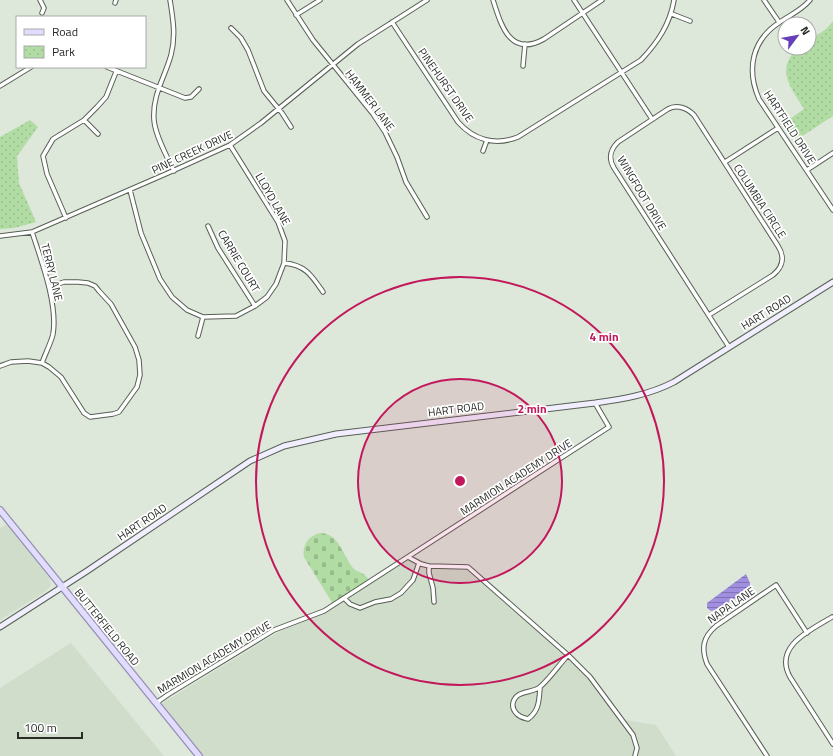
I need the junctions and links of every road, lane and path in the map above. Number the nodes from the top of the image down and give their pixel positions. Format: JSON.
{"nodes":[{"id":1,"x":40,"y":0,"type":"edge"},
{"id":2,"x":170,"y":0,"type":"edge"},
{"id":3,"x":287,"y":0,"type":"edge"},
{"id":4,"x":320,"y":0,"type":"edge"},
{"id":5,"x":427,"y":0,"type":"edge"},
{"id":6,"x":493,"y":0,"type":"edge"},
{"id":7,"x":574,"y":0,"type":"edge"},
{"id":8,"x":602,"y":0,"type":"edge"},
{"id":9,"x":674,"y":0,"type":"edge"},
{"id":10,"x":764,"y":0,"type":"edge"},
{"id":11,"x":810,"y":0,"type":"edge"},
{"id":12,"x":42,"y":13,"type":"dead end"},
{"id":13,"x":583,"y":14,"type":"junction"},
{"id":14,"x":672,"y":14,"type":"junction"},
{"id":15,"x":296,"y":15,"type":"junction"},
{"id":16,"x":789,"y":16,"type":"edge"},
{"id":17,"x":777,"y":19,"type":"edge"},
{"id":18,"x":690,"y":21,"type":"dead end"},
{"id":19,"x":392,"y":22,"type":"junction"},
{"id":20,"x":777,"y":24,"type":"edge"},
{"id":21,"x":231,"y":28,"type":"dead end"},
{"id":22,"x":525,"y":44,"type":"junction"},
{"id":23,"x":332,"y":64,"type":"junction"},
{"id":24,"x":523,"y":66,"type":"dead end"},
{"id":25,"x":29,"y":68,"type":"edge"},
{"id":26,"x":109,"y":68,"type":"edge"},
{"id":27,"x":116,"y":72,"type":"junction"},
{"id":28,"x":622,"y":72,"type":"junction"},
{"id":29,"x":0,"y":86,"type":"edge"},
{"id":30,"x":158,"y":88,"type":"junction"},
{"id":31,"x":199,"y":89,"type":"dead end"},
{"id":32,"x":278,"y":109,"type":"junction"},
{"id":33,"x":652,"y":119,"type":"junction"},
{"id":34,"x":84,"y":120,"type":"junction"},
{"id":35,"x":291,"y":127,"type":"dead end"},
{"id":36,"x":778,"y":128,"type":"junction"},
{"id":37,"x":98,"y":134,"type":"dead end"},
{"id":38,"x":487,"y":140,"type":"junction"},
{"id":39,"x":230,"y":145,"type":"junction"},
{"id":40,"x":483,"y":151,"type":"dead end"},
{"id":41,"x":833,"y":153,"type":"edge"},
{"id":42,"x":725,"y":162,"type":"junction"},
{"id":43,"x":806,"y":170,"type":"junction"},
{"id":44,"x":174,"y":171,"type":"junction"},
{"id":45,"x":130,"y":190,"type":"junction"},
{"id":46,"x":833,"y":210,"type":"edge"},
{"id":47,"x":427,"y":217,"type":"dead end"},
{"id":48,"x":66,"y":218,"type":"junction"},
{"id":49,"x":208,"y":226,"type":"dead end"},
{"id":50,"x":32,"y":232,"type":"junction"},
{"id":51,"x":0,"y":236,"type":"edge"},
{"id":52,"x":284,"y":263,"type":"junction"},
{"id":53,"x":833,"y":282,"type":"edge"},
{"id":54,"x":49,"y":286,"type":"junction"},
{"id":55,"x":323,"y":292,"type":"dead end"},
{"id":56,"x":255,"y":306,"type":"junction"},
{"id":57,"x":709,"y":315,"type":"junction"},
{"id":58,"x":203,"y":317,"type":"junction"},
{"id":59,"x":198,"y":336,"type":"dead end"},
{"id":60,"x":729,"y":347,"type":"junction"},
{"id":61,"x":42,"y":363,"type":"junction"},
{"id":62,"x":0,"y":366,"type":"edge"},
{"id":63,"x":596,"y":403,"type":"junction"},
{"id":64,"x":0,"y":510,"type":"edge"},
{"id":65,"x":408,"y":558,"type":"junction"},
{"id":66,"x":419,"y":563,"type":"junction"},
{"id":67,"x":429,"y":566,"type":"junction"},
{"id":68,"x":63,"y":587,"type":"junction"},
{"id":69,"x":344,"y":598,"type":"junction"},
{"id":70,"x":434,"y":602,"type":"dead end"},
{"id":71,"x":832,"y":617,"type":"dead end"},
{"id":72,"x":0,"y":627,"type":"edge"},
{"id":73,"x":807,"y":633,"type":"junction"},
{"id":74,"x":568,"y":655,"type":"junction"},
{"id":75,"x":540,"y":688,"type":"junction"},
{"id":76,"x":156,"y":703,"type":"junction"},
{"id":77,"x":833,"y":744,"type":"edge"},
{"id":78,"x":199,"y":756,"type":"edge"},
{"id":79,"x":636,"y":756,"type":"edge"},
{"id":80,"x":768,"y":756,"type":"edge"}],
"edges":[{"from":1,"to":12,"type":"street"},
{"from":2,"to":30,"type":"street"},
{"from":3,"to":15,"type":"street","name":"HAMMER LANE"},
{"from":4,"to":15,"type":"street"},
{"from":5,"to":19,"type":"street","name":"PINE CREEK DRIVE"},
{"from":6,"to":22,"type":"street"},
{"from":7,"to":13,"type":"street"},
{"from":8,"to":13,"type":"street"},
{"from":9,"to":14,"type":"street","name":"PINEHURST DRIVE"},
{"from":10,"to":17,"type":"street"},
{"from":11,"to":16,"type":"street","name":"HARTFIELD DRIVE"},
{"from":13,"to":22,"type":"street"},
{"from":13,"to":28,"type":"street"},
{"from":14,"to":18,"type":"street"},
{"from":14,"to":28,"type":"street","name":"PINEHURST DRIVE"},
{"from":15,"to":23,"type":"street","name":"HAMMER LANE"},
{"from":19,"to":23,"type":"street","name":"PINE CREEK DRIVE"},
{"from":19,"to":38,"type":"street","name":"PINEHURST DRIVE"},
{"from":20,"to":36,"type":"street","name":"HARTFIELD DRIVE"},
{"from":21,"to":32,"type":"street"},
{"from":22,"to":24,"type":"street"},
{"from":23,"to":32,"type":"street","name":"PINE CREEK DRIVE"},
{"from":23,"to":47,"type":"street","name":"HAMMER LANE"},
{"from":25,"to":29,"type":"street"},
{"from":26,"to":27,"type":"street"},
{"from":27,"to":30,"type":"street"},
{"from":27,"to":34,"type":"street"},
{"from":28,"to":33,"type":"street"},
{"from":28,"to":38,"type":"street","name":"PINEHURST DRIVE"},
{"from":30,"to":31,"type":"street"},
{"from":30,"to":44,"type":"street"},
{"from":32,"to":35,"type":"street"},
{"from":32,"to":39,"type":"street","name":"PINE CREEK DRIVE"},
{"from":33,"to":42,"type":"street","name":"COLUMBIA CIRCLE"},
{"from":33,"to":57,"type":"street","name":"WINGFOOT DRIVE"},
{"from":34,"to":37,"type":"street"},
{"from":34,"to":48,"type":"street"},
{"from":36,"to":42,"type":"street"},
{"from":36,"to":43,"type":"street","name":"HARTFIELD DRIVE"},
{"from":38,"to":40,"type":"street"},
{"from":39,"to":44,"type":"street","name":"PINE CREEK DRIVE"},
{"from":39,"to":52,"type":"street","name":"LLOYD LANE"},
{"from":41,"to":43,"type":"street"},
{"from":42,"to":57,"type":"street","name":"COLUMBIA CIRCLE"},
{"from":43,"to":46,"type":"street","name":"HARTFIELD DRIVE"},
{"from":44,"to":45,"type":"street","name":"PINE CREEK DRIVE"},
{"from":45,"to":48,"type":"street","name":"PINE CREEK DRIVE"},
{"from":45,"to":58,"type":"street"},
{"from":48,"to":50,"type":"street","name":"PINE CREEK DRIVE"},
{"from":49,"to":56,"type":"street","name":"CARRIE COURT"},
{"from":50,"to":51,"type":"street","name":"PINE CREEK DRIVE"},
{"from":50,"to":54,"type":"street","name":"TERRY LANE"},
{"from":52,"to":55,"type":"street"},
{"from":52,"to":56,"type":"street","name":"LLOYD LANE"},
{"from":53,"to":60,"type":"street","name":"HART ROAD"},
{"from":54,"to":61,"type":"street","name":"TERRY LANE"},
{"from":54,"to":61,"type":"street"},
{"from":56,"to":58,"type":"street","name":"LLOYD LANE"},
{"from":57,"to":60,"type":"street","name":"WINGFOOT DRIVE"},
{"from":58,"to":59,"type":"street"},
{"from":60,"to":63,"type":"street","name":"HART ROAD"},
{"from":61,"to":62,"type":"street"},
{"from":63,"to":65,"type":"street","name":"MARMION ACADEMY DRIVE"},
{"from":63,"to":68,"type":"street","name":"HART ROAD"},
{"from":64,"to":68,"type":"main road","name":"BUTTERFIELD ROAD"},
{"from":65,"to":66,"type":"street"},
{"from":65,"to":69,"type":"street","name":"MARMION ACADEMY DRIVE"},
{"from":66,"to":67,"type":"street"},
{"from":66,"to":69,"type":"street"},
{"from":67,"to":70,"type":"street"},
{"from":67,"to":74,"type":"street"},
{"from":68,"to":72,"type":"street","name":"HART ROAD"},
{"from":68,"to":76,"type":"main road","name":"BUTTERFIELD ROAD"},
{"from":69,"to":76,"type":"street","name":"MARMION ACADEMY DRIVE"},
{"from":71,"to":73,"type":"street"},
{"from":73,"to":77,"type":"street"},
{"from":73,"to":80,"type":"street","name":"NAPA LANE"},
{"from":74,"to":75,"type":"street"},
{"from":74,"to":79,"type":"street"},
{"from":75,"to":75,"type":"street"},
{"from":76,"to":78,"type":"main road","name":"BUTTERFIELD ROAD"}]}
